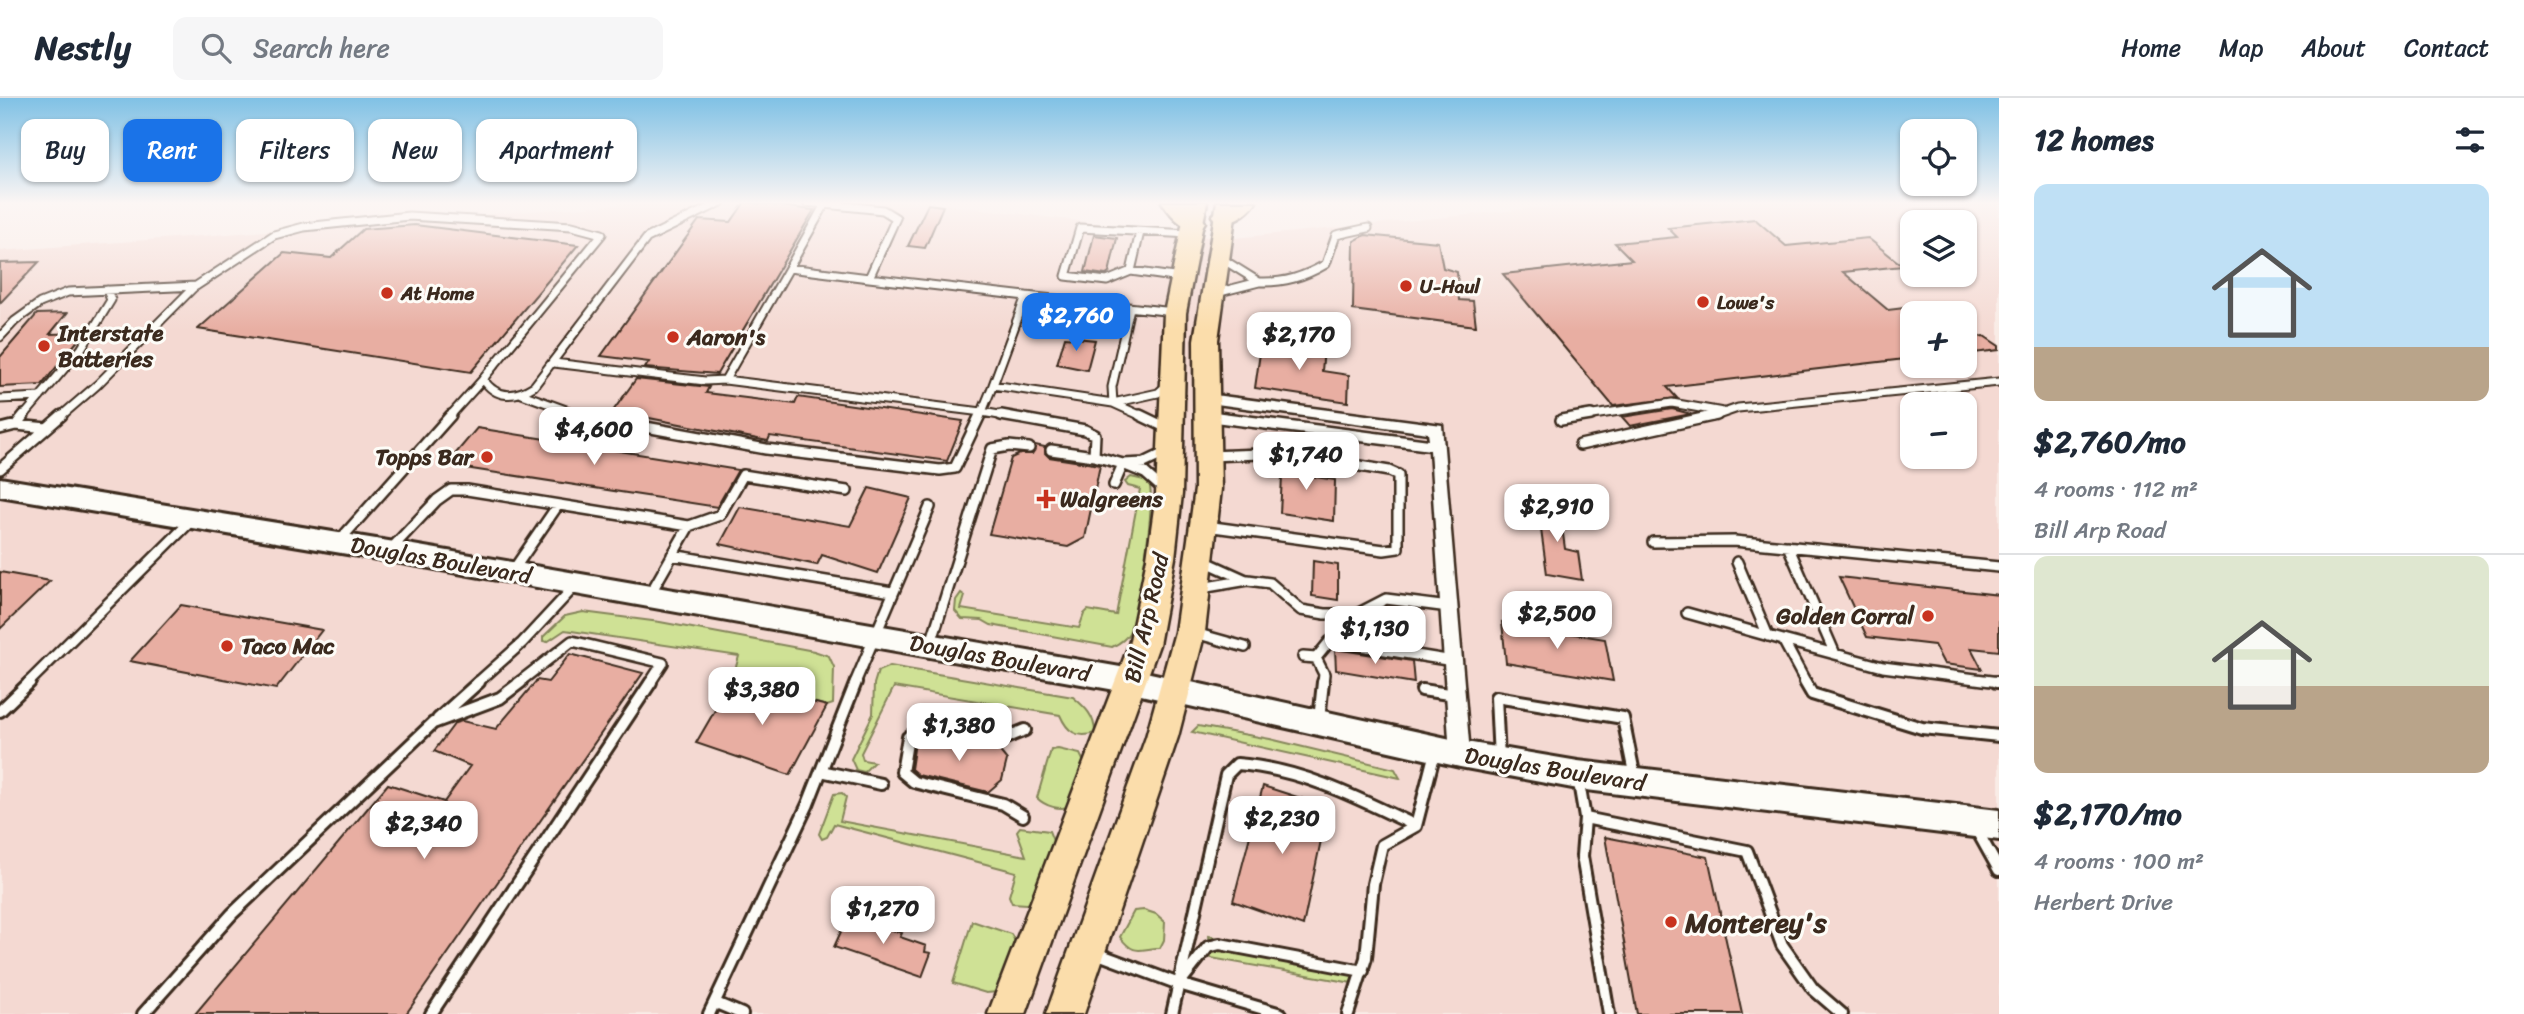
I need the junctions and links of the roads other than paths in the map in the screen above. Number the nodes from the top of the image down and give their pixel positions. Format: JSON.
{"nodes":[{"id":1,"x":258,"y":245,"type":"edge"},
{"id":2,"x":593,"y":245,"type":"edge"},
{"id":3,"x":642,"y":245,"type":"edge"},
{"id":4,"x":802,"y":245,"type":"edge"},
{"id":5,"x":883,"y":245,"type":"edge"},
{"id":6,"x":1075,"y":245,"type":"edge"},
{"id":7,"x":1137,"y":245,"type":"edge"},
{"id":8,"x":1188,"y":245,"type":"edge"},
{"id":9,"x":1220,"y":245,"type":"edge"},
{"id":10,"x":1331,"y":245,"type":"edge"},
{"id":11,"x":1217,"y":255,"type":"junction"},
{"id":12,"x":789,"y":268,"type":"junction"},
{"id":13,"x":1131,"y":271,"type":"junction"},
{"id":14,"x":869,"y":278,"type":"junction"},
{"id":15,"x":1181,"y":278,"type":"junction"},
{"id":16,"x":1259,"y":282,"type":"junction"},
{"id":17,"x":196,"y":286,"type":"junction"},
{"id":18,"x":107,"y":290,"type":"junction"},
{"id":19,"x":1211,"y":294,"type":"junction"},
{"id":20,"x":1026,"y":296,"type":"junction"},
{"id":21,"x":1130,"y":307,"type":"junction"},
{"id":22,"x":1175,"y":313,"type":"junction"},
{"id":23,"x":0,"y":337,"type":"edge"},
{"id":24,"x":554,"y":363,"type":"junction"},
{"id":25,"x":485,"y":377,"type":"junction"},
{"id":26,"x":725,"y":380,"type":"junction"},
{"id":27,"x":1172,"y":381,"type":"junction"},
{"id":28,"x":1999,"y":382,"type":"edge"},
{"id":29,"x":993,"y":385,"type":"junction"},
{"id":30,"x":522,"y":394,"type":"junction"},
{"id":31,"x":40,"y":397,"type":"junction"},
{"id":32,"x":0,"y":399,"type":"edge"},
{"id":33,"x":1113,"y":403,"type":"junction"},
{"id":34,"x":1207,"y":407,"type":"junction"},
{"id":35,"x":982,"y":412,"type":"junction"},
{"id":36,"x":1725,"y":413,"type":"junction"},
{"id":37,"x":1561,"y":420,"type":"dead end"},
{"id":38,"x":16,"y":425,"type":"junction"},
{"id":39,"x":47,"y":428,"type":"junction"},
{"id":40,"x":0,"y":429,"type":"edge"},
{"id":41,"x":1171,"y":439,"type":"junction"},
{"id":42,"x":1580,"y":445,"type":"dead end"},
{"id":43,"x":1029,"y":448,"type":"dead end"},
{"id":44,"x":1051,"y":450,"type":"dead end"},
{"id":45,"x":1094,"y":456,"type":"junction"},
{"id":46,"x":1208,"y":456,"type":"junction"},
{"id":47,"x":1123,"y":464,"type":"junction"},
{"id":48,"x":0,"y":469,"type":"edge"},
{"id":49,"x":1114,"y":485,"type":"dead end"},
{"id":50,"x":0,"y":487,"type":"edge"},
{"id":51,"x":847,"y":491,"type":"dead end"},
{"id":52,"x":1169,"y":494,"type":"junction"},
{"id":53,"x":558,"y":505,"type":"junction"},
{"id":54,"x":930,"y":507,"type":"dead end"},
{"id":55,"x":194,"y":518,"type":"junction"},
{"id":56,"x":689,"y":526,"type":"junction"},
{"id":57,"x":1205,"y":526,"type":"junction"},
{"id":58,"x":338,"y":542,"type":"junction"},
{"id":59,"x":1653,"y":542,"type":"dead end"},
{"id":60,"x":1788,"y":546,"type":"junction"},
{"id":61,"x":389,"y":551,"type":"junction"},
{"id":62,"x":672,"y":555,"type":"junction"},
{"id":63,"x":1200,"y":559,"type":"junction"},
{"id":64,"x":1737,"y":562,"type":"dead end"},
{"id":65,"x":1999,"y":567,"type":"edge"},
{"id":66,"x":512,"y":572,"type":"junction"},
{"id":67,"x":1248,"y":580,"type":"junction"},
{"id":68,"x":578,"y":584,"type":"junction"},
{"id":69,"x":1195,"y":589,"type":"junction"},
{"id":70,"x":892,"y":592,"type":"junction"},
{"id":71,"x":649,"y":596,"type":"junction"},
{"id":72,"x":1449,"y":607,"type":"junction"},
{"id":73,"x":1687,"y":613,"type":"dead end"},
{"id":74,"x":1189,"y":632,"type":"junction"},
{"id":75,"x":874,"y":636,"type":"junction"},
{"id":76,"x":1768,"y":636,"type":"junction"},
{"id":77,"x":1783,"y":640,"type":"junction"},
{"id":78,"x":930,"y":646,"type":"junction"},
{"id":79,"x":1245,"y":647,"type":"dead end"},
{"id":80,"x":1835,"y":654,"type":"junction"},
{"id":81,"x":1303,"y":657,"type":"dead end"},
{"id":82,"x":1316,"y":658,"type":"junction"},
{"id":83,"x":1453,"y":661,"type":"junction"},
{"id":84,"x":1132,"y":681,"type":"junction"},
{"id":85,"x":1999,"y":682,"type":"edge"},
{"id":86,"x":1423,"y":690,"type":"dead end"},
{"id":87,"x":1176,"y":691,"type":"junction"},
{"id":88,"x":1456,"y":695,"type":"junction"},
{"id":89,"x":0,"y":711,"type":"edge"},
{"id":90,"x":1319,"y":722,"type":"junction"},
{"id":91,"x":433,"y":723,"type":"junction"},
{"id":92,"x":1025,"y":730,"type":"dead end"},
{"id":93,"x":1999,"y":736,"type":"edge"},
{"id":94,"x":1448,"y":751,"type":"junction"},
{"id":95,"x":1499,"y":761,"type":"junction"},
{"id":96,"x":821,"y":771,"type":"junction"},
{"id":97,"x":1578,"y":775,"type":"junction"},
{"id":98,"x":1636,"y":783,"type":"junction"},
{"id":99,"x":881,"y":784,"type":"dead end"},
{"id":100,"x":1023,"y":817,"type":"dead end"},
{"id":101,"x":1585,"y":818,"type":"junction"},
{"id":102,"x":1986,"y":824,"type":"edge"},
{"id":103,"x":1416,"y":826,"type":"junction"},
{"id":104,"x":1999,"y":870,"type":"edge"},
{"id":105,"x":1087,"y":950,"type":"junction"},
{"id":106,"x":1363,"y":971,"type":"junction"},
{"id":107,"x":1179,"y":984,"type":"junction"},
{"id":108,"x":712,"y":1009,"type":"edge"},
{"id":109,"x":143,"y":1014,"type":"edge"},
{"id":110,"x":431,"y":1014,"type":"edge"},
{"id":111,"x":743,"y":1014,"type":"edge"},
{"id":112,"x":1007,"y":1014,"type":"edge"},
{"id":113,"x":1065,"y":1014,"type":"edge"},
{"id":114,"x":1172,"y":1014,"type":"edge"},
{"id":115,"x":1281,"y":1014,"type":"edge"},
{"id":116,"x":1348,"y":1014,"type":"edge"},
{"id":117,"x":1609,"y":1014,"type":"edge"},
{"id":118,"x":1842,"y":1014,"type":"edge"}],
"edges":[{"from":1,"to":17,"type":"lane"},
{"from":2,"to":25,"type":"lane"},
{"from":3,"to":24,"type":"lane"},
{"from":4,"to":12,"type":"lane"},
{"from":5,"to":14,"type":"lane"},
{"from":6,"to":13,"type":"lane"},
{"from":7,"to":13,"type":"lane"},
{"from":8,"to":15,"type":"main road","name":"Bill Arp Road"},
{"from":9,"to":11,"type":"main road","name":"Bill Arp Road"},
{"from":10,"to":16,"type":"lane"},
{"from":11,"to":16,"type":"lane"},
{"from":11,"to":19,"type":"main road","name":"Bill Arp Road"},
{"from":12,"to":14,"type":"lane"},
{"from":12,"to":26,"type":"lane"},
{"from":13,"to":15,"type":"lane"},
{"from":14,"to":20,"type":"lane"},
{"from":15,"to":22,"type":"main road","name":"Bill Arp Road"},
{"from":16,"to":19,"type":"lane"},
{"from":17,"to":18,"type":"lane"},
{"from":17,"to":39,"type":"lane"},
{"from":18,"to":23,"type":"lane"},
{"from":18,"to":31,"type":"lane"},
{"from":19,"to":34,"type":"main road","name":"Bill Arp Road"},
{"from":20,"to":21,"type":"lane"},
{"from":20,"to":29,"type":"lane"},
{"from":21,"to":22,"type":"lane"},
{"from":21,"to":33,"type":"lane"},
{"from":22,"to":27,"type":"main road","name":"Bill Arp Road"},
{"from":24,"to":26,"type":"lane"},
{"from":24,"to":30,"type":"lane"},
{"from":25,"to":30,"type":"lane"},
{"from":25,"to":58,"type":"lane"},
{"from":26,"to":35,"type":"lane"},
{"from":27,"to":33,"type":"lane"},
{"from":27,"to":41,"type":"main road","name":"Bill Arp Road"},
{"from":28,"to":36,"type":"lane"},
{"from":29,"to":33,"type":"lane"},
{"from":29,"to":35,"type":"lane"},
{"from":30,"to":35,"type":"lane"},
{"from":31,"to":32,"type":"lane"},
{"from":31,"to":38,"type":"lane"},
{"from":33,"to":41,"type":"lane"},
{"from":34,"to":46,"type":"main road","name":"Bill Arp Road"},
{"from":34,"to":72,"type":"street"},
{"from":35,"to":45,"type":"lane"},
{"from":36,"to":37,"type":"lane"},
{"from":36,"to":42,"type":"lane"},
{"from":38,"to":39,"type":"lane"},
{"from":38,"to":40,"type":"lane"},
{"from":39,"to":48,"type":"lane"},
{"from":41,"to":47,"type":"lane"},
{"from":41,"to":52,"type":"main road","name":"Bill Arp Road"},
{"from":43,"to":78,"type":"lane"},
{"from":44,"to":45,"type":"lane"},
{"from":45,"to":47,"type":"lane"},
{"from":46,"to":57,"type":"main road","name":"Bill Arp Road"},
{"from":46,"to":57,"type":"lane"},
{"from":47,"to":49,"type":"lane"},
{"from":47,"to":52,"type":"lane"},
{"from":50,"to":55,"type":"main road","name":"Douglas Boulevard"},
{"from":51,"to":56,"type":"lane"},
{"from":52,"to":84,"type":"main road","name":"Bill Arp Road"},
{"from":53,"to":56,"type":"lane"},
{"from":53,"to":61,"type":"lane"},
{"from":53,"to":66,"type":"lane"},
{"from":54,"to":70,"type":"lane"},
{"from":55,"to":58,"type":"main road","name":"Douglas Boulevard"},
{"from":55,"to":89,"type":"lane"},
{"from":56,"to":62,"type":"lane"},
{"from":57,"to":63,"type":"main road","name":"Bill Arp Road"},
{"from":58,"to":61,"type":"main road","name":"Douglas Boulevard"},
{"from":59,"to":60,"type":"lane"},
{"from":60,"to":65,"type":"lane"},
{"from":60,"to":80,"type":"lane"},
{"from":61,"to":66,"type":"main road","name":"Douglas Boulevard"},
{"from":62,"to":70,"type":"lane"},
{"from":62,"to":71,"type":"lane"},
{"from":63,"to":67,"type":"lane"},
{"from":63,"to":69,"type":"main road","name":"Bill Arp Road"},
{"from":64,"to":76,"type":"lane"},
{"from":66,"to":68,"type":"main road","name":"Douglas Boulevard"},
{"from":67,"to":69,"type":"lane"},
{"from":67,"to":72,"type":"lane"},
{"from":68,"to":71,"type":"main road","name":"Douglas Boulevard"},
{"from":68,"to":91,"type":"lane"},
{"from":69,"to":74,"type":"main road","name":"Bill Arp Road"},
{"from":70,"to":75,"type":"lane"},
{"from":71,"to":75,"type":"main road","name":"Douglas Boulevard"},
{"from":72,"to":83,"type":"street"},
{"from":73,"to":76,"type":"lane"},
{"from":74,"to":79,"type":"lane"},
{"from":74,"to":87,"type":"main road","name":"Bill Arp Road"},
{"from":75,"to":78,"type":"main road","name":"Douglas Boulevard"},
{"from":75,"to":96,"type":"lane"},
{"from":76,"to":77,"type":"lane"},
{"from":77,"to":80,"type":"lane"},
{"from":77,"to":93,"type":"lane"},
{"from":78,"to":84,"type":"main road","name":"Douglas Boulevard"},
{"from":80,"to":85,"type":"lane"},
{"from":81,"to":82,"type":"lane"},
{"from":82,"to":83,"type":"lane"},
{"from":82,"to":90,"type":"lane"},
{"from":83,"to":88,"type":"street"},
{"from":84,"to":87,"type":"main road","name":"Douglas Boulevard"},
{"from":84,"to":112,"type":"main road","name":"Bill Arp Road"},
{"from":86,"to":88,"type":"lane"},
{"from":87,"to":90,"type":"main road","name":"Douglas Boulevard"},
{"from":87,"to":105,"type":"main road","name":"Bill Arp Road"},
{"from":88,"to":94,"type":"street"},
{"from":90,"to":94,"type":"main road","name":"Douglas Boulevard"},
{"from":91,"to":109,"type":"lane"},
{"from":91,"to":110,"type":"lane"},
{"from":92,"to":100,"type":"lane"},
{"from":94,"to":95,"type":"main road","name":"Douglas Boulevard"},
{"from":94,"to":103,"type":"lane"},
{"from":95,"to":97,"type":"main road","name":"Douglas Boulevard"},
{"from":95,"to":98,"type":"lane"},
{"from":96,"to":99,"type":"lane"},
{"from":96,"to":108,"type":"lane"},
{"from":97,"to":98,"type":"main road","name":"Douglas Boulevard"},
{"from":97,"to":101,"type":"lane"},
{"from":98,"to":102,"type":"main road","name":"Douglas Boulevard"},
{"from":101,"to":117,"type":"lane"},
{"from":101,"to":118,"type":"lane"},
{"from":102,"to":104,"type":"lane"},
{"from":103,"to":106,"type":"lane"},
{"from":103,"to":107,"type":"lane"},
{"from":105,"to":107,"type":"lane"},
{"from":105,"to":113,"type":"main road","name":"Bill Arp Road"},
{"from":106,"to":107,"type":"lane"},
{"from":106,"to":116,"type":"lane"},
{"from":107,"to":114,"type":"lane"},
{"from":107,"to":115,"type":"lane"},
{"from":108,"to":111,"type":"lane"}]}
